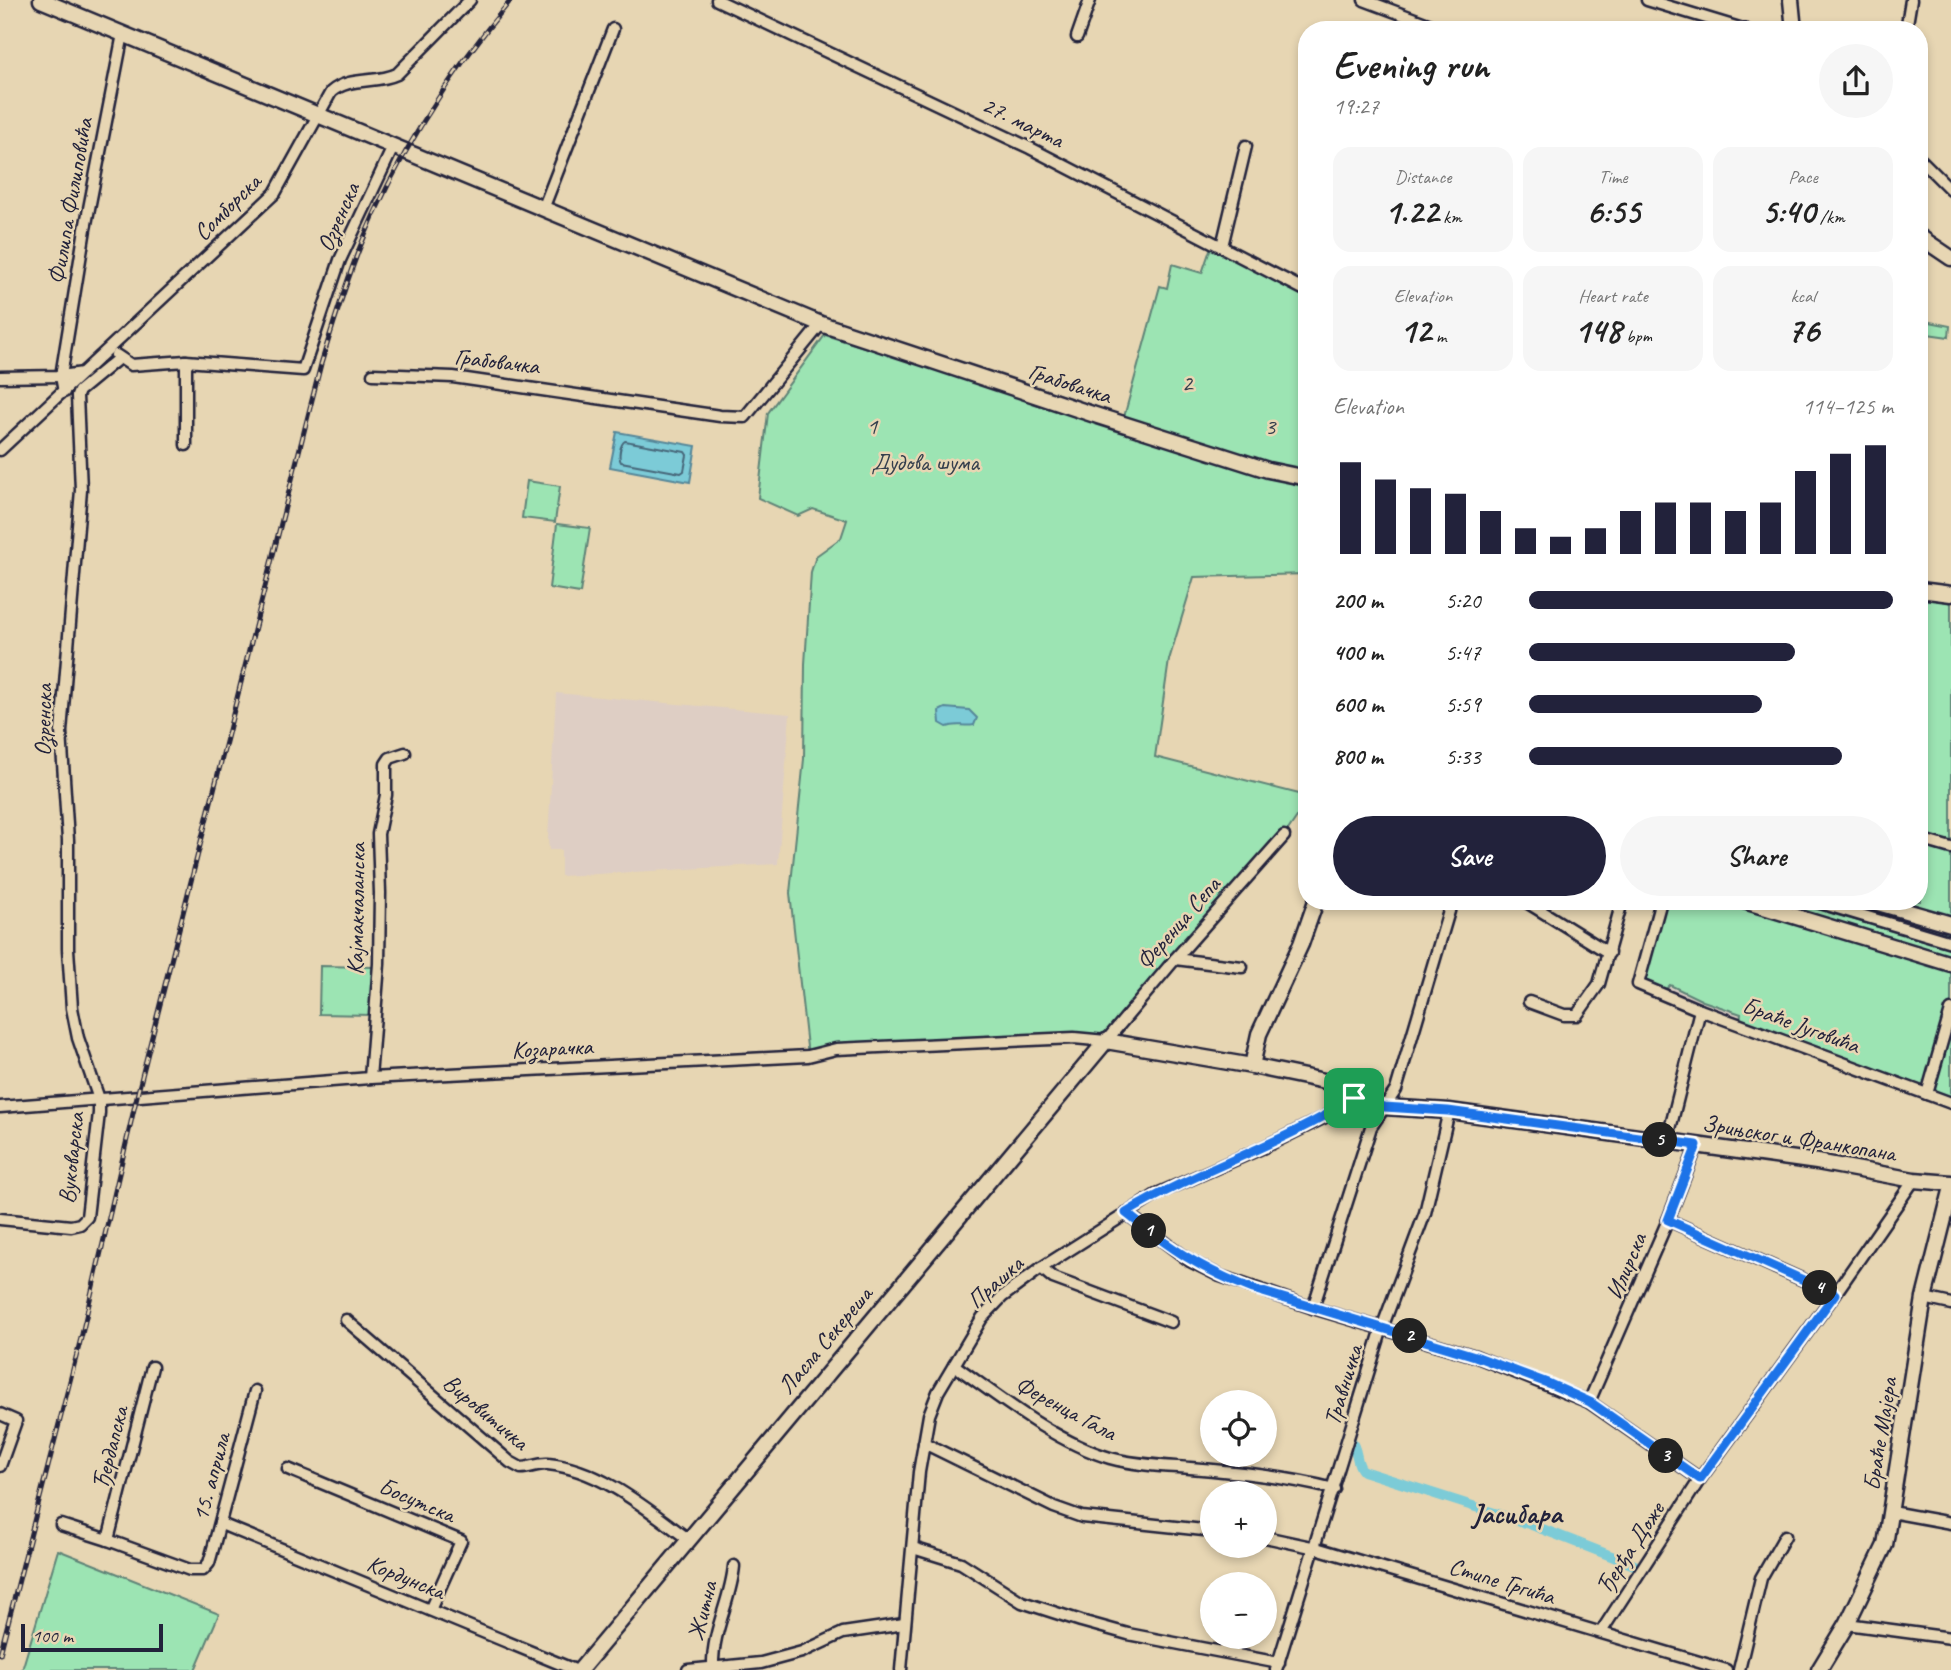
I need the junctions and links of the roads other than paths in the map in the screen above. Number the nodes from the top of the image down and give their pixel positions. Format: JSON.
{"nodes":[{"id":1,"x":41,"y":0,"type":"edge"},
{"id":2,"x":470,"y":0,"type":"edge"},
{"id":3,"x":717,"y":0,"type":"edge"},
{"id":4,"x":1090,"y":0,"type":"edge"},
{"id":5,"x":1364,"y":0,"type":"edge"},
{"id":6,"x":1647,"y":0,"type":"edge"},
{"id":7,"x":1791,"y":0,"type":"edge"},
{"id":8,"x":1911,"y":0,"type":"edge"},
{"id":9,"x":1420,"y":21,"type":"edge"},
{"id":10,"x":1716,"y":21,"type":"edge"},
{"id":11,"x":1793,"y":21,"type":"edge"},
{"id":12,"x":1908,"y":21,"type":"edge"},
{"id":13,"x":613,"y":29,"type":"dead end"},
{"id":14,"x":123,"y":34,"type":"junction"},
{"id":15,"x":1077,"y":37,"type":"dead end"},
{"id":16,"x":316,"y":116,"type":"junction"},
{"id":17,"x":394,"y":145,"type":"junction"},
{"id":18,"x":1246,"y":146,"type":"dead end"},
{"id":19,"x":1928,"y":167,"type":"edge"},
{"id":20,"x":1951,"y":190,"type":"edge"},
{"id":21,"x":543,"y":209,"type":"junction"},
{"id":22,"x":1928,"y":242,"type":"edge"},
{"id":23,"x":1222,"y":246,"type":"junction"},
{"id":24,"x":1951,"y":258,"type":"edge"},
{"id":25,"x":1298,"y":286,"type":"edge"},
{"id":26,"x":821,"y":324,"type":"junction"},
{"id":27,"x":111,"y":348,"type":"junction"},
{"id":28,"x":119,"y":358,"type":"junction"},
{"id":29,"x":186,"y":361,"type":"junction"},
{"id":30,"x":85,"y":372,"type":"junction"},
{"id":31,"x":373,"y":374,"type":"dead end"},
{"id":32,"x":61,"y":376,"type":"junction"},
{"id":33,"x":0,"y":377,"type":"edge"},
{"id":34,"x":64,"y":392,"type":"junction"},
{"id":35,"x":186,"y":444,"type":"dead end"},
{"id":36,"x":0,"y":450,"type":"edge"},
{"id":37,"x":1298,"y":476,"type":"edge"},
{"id":38,"x":1951,"y":585,"type":"edge"},
{"id":39,"x":1928,"y":591,"type":"edge"},
{"id":40,"x":1951,"y":594,"type":"edge"},
{"id":41,"x":405,"y":753,"type":"dead end"},
{"id":42,"x":1284,"y":836,"type":"dead end"},
{"id":43,"x":1928,"y":841,"type":"edge"},
{"id":44,"x":1951,"y":848,"type":"edge"},
{"id":45,"x":1313,"y":910,"type":"edge"},
{"id":46,"x":1449,"y":910,"type":"edge"},
{"id":47,"x":1540,"y":910,"type":"edge"},
{"id":48,"x":1620,"y":910,"type":"edge"},
{"id":49,"x":1659,"y":910,"type":"edge"},
{"id":50,"x":1774,"y":910,"type":"edge"},
{"id":51,"x":1844,"y":910,"type":"edge"},
{"id":52,"x":1902,"y":910,"type":"edge"},
{"id":53,"x":1951,"y":924,"type":"edge"},
{"id":54,"x":1951,"y":942,"type":"edge"},
{"id":55,"x":1609,"y":953,"type":"junction"},
{"id":56,"x":1175,"y":959,"type":"junction"},
{"id":57,"x":1951,"y":964,"type":"edge"},
{"id":58,"x":1242,"y":968,"type":"dead end"},
{"id":59,"x":1529,"y":1002,"type":"dead end"},
{"id":60,"x":1700,"y":1010,"type":"junction"},
{"id":61,"x":1951,"y":1010,"type":"edge"},
{"id":62,"x":1106,"y":1041,"type":"junction"},
{"id":63,"x":1252,"y":1066,"type":"junction"},
{"id":64,"x":370,"y":1078,"type":"junction"},
{"id":65,"x":1927,"y":1094,"type":"junction"},
{"id":66,"x":1354,"y":1098,"type":"junction"},
{"id":67,"x":99,"y":1099,"type":"junction"},
{"id":68,"x":1951,"y":1104,"type":"edge"},
{"id":69,"x":0,"y":1107,"type":"edge"},
{"id":70,"x":1384,"y":1107,"type":"junction"},
{"id":71,"x":1448,"y":1111,"type":"junction"},
{"id":72,"x":1667,"y":1141,"type":"junction"},
{"id":73,"x":1697,"y":1145,"type":"junction"},
{"id":74,"x":1914,"y":1180,"type":"junction"},
{"id":75,"x":1951,"y":1183,"type":"edge"},
{"id":76,"x":1951,"y":1191,"type":"edge"},
{"id":77,"x":1126,"y":1213,"type":"junction"},
{"id":78,"x":0,"y":1219,"type":"edge"},
{"id":79,"x":1668,"y":1220,"type":"junction"},
{"id":80,"x":1041,"y":1268,"type":"junction"},
{"id":81,"x":1835,"y":1294,"type":"junction"},
{"id":82,"x":1924,"y":1297,"type":"junction"},
{"id":83,"x":1951,"y":1304,"type":"edge"},
{"id":84,"x":1313,"y":1308,"type":"junction"},
{"id":85,"x":346,"y":1320,"type":"dead end"},
{"id":86,"x":1171,"y":1322,"type":"dead end"},
{"id":87,"x":1382,"y":1328,"type":"junction"},
{"id":88,"x":954,"y":1365,"type":"junction"},
{"id":89,"x":152,"y":1367,"type":"dead end"},
{"id":90,"x":255,"y":1391,"type":"dead end"},
{"id":91,"x":1590,"y":1402,"type":"junction"},
{"id":92,"x":0,"y":1414,"type":"edge"},
{"id":93,"x":924,"y":1443,"type":"junction"},
{"id":94,"x":0,"y":1466,"type":"edge"},
{"id":95,"x":288,"y":1469,"type":"dead end"},
{"id":96,"x":1700,"y":1479,"type":"junction"},
{"id":97,"x":1334,"y":1489,"type":"junction"},
{"id":98,"x":1891,"y":1513,"type":"junction"},
{"id":99,"x":1951,"y":1523,"type":"edge"},
{"id":100,"x":220,"y":1524,"type":"junction"},
{"id":101,"x":61,"y":1525,"type":"dead end"},
{"id":102,"x":1200,"y":1530,"type":"edge"},
{"id":103,"x":1785,"y":1536,"type":"dead end"},
{"id":104,"x":688,"y":1539,"type":"junction"},
{"id":105,"x":108,"y":1540,"type":"junction"},
{"id":106,"x":1277,"y":1540,"type":"edge"},
{"id":107,"x":913,"y":1548,"type":"junction"},
{"id":108,"x":1316,"y":1548,"type":"junction"},
{"id":109,"x":734,"y":1566,"type":"dead end"},
{"id":110,"x":430,"y":1609,"type":"junction"},
{"id":111,"x":904,"y":1624,"type":"junction"},
{"id":112,"x":1847,"y":1624,"type":"junction"},
{"id":113,"x":1601,"y":1632,"type":"junction"},
{"id":114,"x":1951,"y":1638,"type":"edge"},
{"id":115,"x":713,"y":1666,"type":"junction"},
{"id":116,"x":1278,"y":1666,"type":"edge"},
{"id":117,"x":575,"y":1670,"type":"edge"},
{"id":118,"x":580,"y":1670,"type":"edge"},
{"id":119,"x":688,"y":1670,"type":"edge"},
{"id":120,"x":901,"y":1670,"type":"edge"},
{"id":121,"x":1726,"y":1670,"type":"edge"},
{"id":122,"x":1739,"y":1670,"type":"edge"},
{"id":123,"x":1819,"y":1670,"type":"edge"}],
"edges":[{"from":1,"to":14,"type":"street","name":"Грабовачка"},
{"from":2,"to":16,"type":"street","name":"Сомборска"},
{"from":3,"to":23,"type":"street","name":"27. марта"},
{"from":4,"to":15,"type":"street"},
{"from":5,"to":9,"type":"street"},
{"from":6,"to":10,"type":"street"},
{"from":7,"to":11,"type":"street"},
{"from":8,"to":12,"type":"street"},
{"from":13,"to":21,"type":"street"},
{"from":14,"to":16,"type":"street","name":"Грабовачка"},
{"from":14,"to":32,"type":"street","name":"Филипа Филиповића"},
{"from":16,"to":17,"type":"street","name":"Грабовачка"},
{"from":16,"to":27,"type":"street","name":"Сомборска"},
{"from":17,"to":21,"type":"street","name":"Грабовачка"},
{"from":17,"to":29,"type":"street","name":"Озренска"},
{"from":18,"to":23,"type":"street"},
{"from":19,"to":20,"type":"street"},
{"from":21,"to":26,"type":"street","name":"Грабовачка"},
{"from":22,"to":24,"type":"street"},
{"from":23,"to":25,"type":"street","name":"27. марта"},
{"from":26,"to":31,"type":"street","name":"Грабовачка"},
{"from":26,"to":37,"type":"street","name":"Грабовачка"},
{"from":27,"to":28,"type":"street"},
{"from":27,"to":30,"type":"street","name":"Сомборска"},
{"from":28,"to":29,"type":"street","name":"Озренска"},
{"from":28,"to":67,"type":"street","name":"Озренска"},
{"from":29,"to":35,"type":"street"},
{"from":30,"to":32,"type":"street"},
{"from":30,"to":34,"type":"street","name":"Сомборска"},
{"from":32,"to":33,"type":"street"},
{"from":32,"to":34,"type":"street"},
{"from":34,"to":36,"type":"street","name":"Сомборска"},
{"from":38,"to":40,"type":"street"},
{"from":39,"to":40,"type":"street"},
{"from":41,"to":64,"type":"street","name":"Кајмакчаланска"},
{"from":42,"to":56,"type":"street","name":"Ференца Сепа"},
{"from":43,"to":44,"type":"street"},
{"from":45,"to":63,"type":"street"},
{"from":46,"to":70,"type":"street"},
{"from":47,"to":55,"type":"street"},
{"from":48,"to":55,"type":"street"},
{"from":49,"to":60,"type":"street","name":"Браће Југовића"},
{"from":50,"to":57,"type":"street"},
{"from":51,"to":54,"type":"street"},
{"from":52,"to":53,"type":"street"},
{"from":55,"to":59,"type":"street"},
{"from":56,"to":58,"type":"street"},
{"from":56,"to":62,"type":"street","name":"Ференца Сепа"},
{"from":60,"to":65,"type":"street","name":"Браће Југовића"},
{"from":60,"to":72,"type":"street"},
{"from":61,"to":65,"type":"street"},
{"from":62,"to":63,"type":"street","name":"Зрињског и Франкопана"},
{"from":62,"to":64,"type":"street","name":"Козарачка"},
{"from":62,"to":104,"type":"street","name":"Ласла Секереша"},
{"from":63,"to":66,"type":"street","name":"Зрињског и Франкопана"},
{"from":64,"to":67,"type":"street","name":"Козарачка"},
{"from":65,"to":68,"type":"street","name":"Браће Југовића"},
{"from":66,"to":70,"type":"street","name":"Зрињског и Франкопана"},
{"from":66,"to":77,"type":"street","name":"Прашка"},
{"from":67,"to":69,"type":"street","name":"Козарачка"},
{"from":67,"to":78,"type":"street","name":"Вуковарска"},
{"from":70,"to":71,"type":"street","name":"Зрињског и Франкопана"},
{"from":70,"to":84,"type":"street"},
{"from":71,"to":72,"type":"street","name":"Зрињског и Франкопана"},
{"from":71,"to":87,"type":"street","name":"Травничка"},
{"from":72,"to":73,"type":"street","name":"Зрињског и Франкопана"},
{"from":73,"to":74,"type":"street","name":"Зрињског и Франкопана"},
{"from":73,"to":79,"type":"street","name":"Илирска"},
{"from":74,"to":75,"type":"street","name":"Зрињског и Франкопана"},
{"from":74,"to":81,"type":"street","name":"Ђерђа Доже"},
{"from":76,"to":82,"type":"street","name":"Браће Мајера"},
{"from":77,"to":80,"type":"street","name":"Прашка"},
{"from":77,"to":84,"type":"street"},
{"from":79,"to":81,"type":"street"},
{"from":79,"to":91,"type":"street","name":"Илирска"},
{"from":80,"to":86,"type":"street"},
{"from":80,"to":88,"type":"street","name":"Прашка"},
{"from":81,"to":96,"type":"street","name":"Ђерђа Доже"},
{"from":82,"to":83,"type":"street"},
{"from":82,"to":98,"type":"street","name":"Браће Мајера"},
{"from":84,"to":87,"type":"street"},
{"from":85,"to":104,"type":"street","name":"Вировитичка"},
{"from":87,"to":91,"type":"street"},
{"from":87,"to":97,"type":"street","name":"Травничка"},
{"from":88,"to":93,"type":"street","name":"Прашка"},
{"from":88,"to":97,"type":"street","name":"Ференца Гала"},
{"from":89,"to":105,"type":"street","name":"Ђердапска"},
{"from":90,"to":100,"type":"street","name":"15. априла"},
{"from":91,"to":96,"type":"street"},
{"from":92,"to":94,"type":"street"},
{"from":93,"to":102,"type":"street"},
{"from":93,"to":107,"type":"street","name":"Прашка"},
{"from":95,"to":110,"type":"street","name":"Босутска"},
{"from":96,"to":113,"type":"street","name":"Ђерђа Доже"},
{"from":97,"to":108,"type":"street","name":"Травничка"},
{"from":98,"to":99,"type":"street"},
{"from":98,"to":112,"type":"street","name":"Браће Мајера"},
{"from":100,"to":105,"type":"street","name":"15. априла"},
{"from":100,"to":110,"type":"street","name":"Кордунска"},
{"from":101,"to":105,"type":"street"},
{"from":103,"to":122,"type":"street"},
{"from":104,"to":118,"type":"street","name":"Ласла Секереша"},
{"from":106,"to":108,"type":"street","name":"Стипе Гргића"},
{"from":107,"to":111,"type":"street","name":"Прашка"},
{"from":107,"to":116,"type":"street"},
{"from":108,"to":113,"type":"street","name":"Стипе Гргића"},
{"from":108,"to":116,"type":"street","name":"Травничка"},
{"from":109,"to":115,"type":"street","name":"Житна"},
{"from":110,"to":117,"type":"street","name":"Кордунска"},
{"from":111,"to":115,"type":"street"},
{"from":111,"to":120,"type":"street","name":"Прашка"},
{"from":112,"to":114,"type":"street"},
{"from":112,"to":123,"type":"street","name":"Браће Мајера"},
{"from":113,"to":121,"type":"street","name":"Стипе Гргића"},
{"from":115,"to":119,"type":"street"}]}
